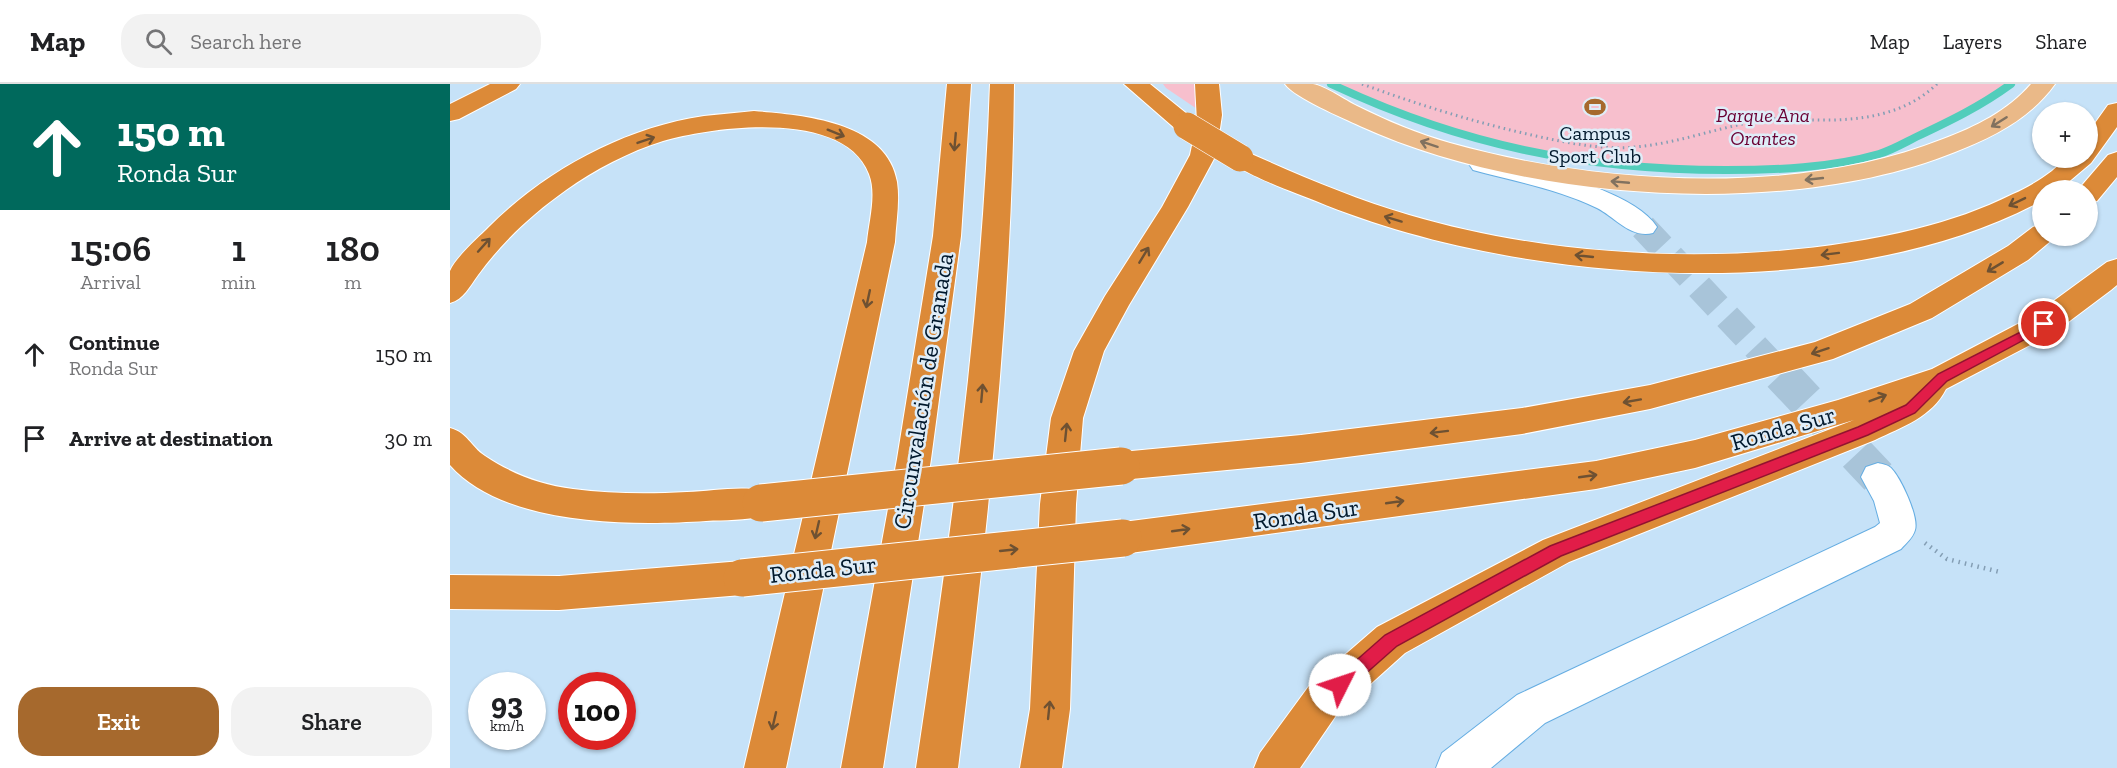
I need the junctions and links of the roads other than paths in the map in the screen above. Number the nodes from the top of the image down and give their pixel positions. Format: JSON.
{"nodes":[{"id":1,"x":489,"y":84,"type":"edge"},
{"id":2,"x":508,"y":84,"type":"edge"},
{"id":3,"x":960,"y":84,"type":"edge"},
{"id":4,"x":1002,"y":84,"type":"edge"},
{"id":5,"x":1136,"y":84,"type":"edge"},
{"id":6,"x":1207,"y":84,"type":"edge"},
{"id":7,"x":1297,"y":84,"type":"edge"},
{"id":8,"x":2043,"y":84,"type":"edge"},
{"id":9,"x":450,"y":102,"type":"edge"},
{"id":10,"x":2117,"y":110,"type":"edge"},
{"id":11,"x":450,"y":114,"type":"edge"},
{"id":12,"x":2098,"y":137,"type":"edge"},
{"id":13,"x":1457,"y":153,"type":"junction"},
{"id":14,"x":2117,"y":160,"type":"edge"},
{"id":15,"x":2069,"y":168,"type":"edge"},
{"id":16,"x":2098,"y":183,"type":"edge"},
{"id":17,"x":1643,"y":227,"type":"tunnel mouth"},
{"id":18,"x":2032,"y":242,"type":"edge"},
{"id":19,"x":2117,"y":269,"type":"edge"},
{"id":20,"x":450,"y":293,"type":"edge"},
{"id":21,"x":1942,"y":378,"type":"junction"},
{"id":22,"x":450,"y":441,"type":"edge"},
{"id":23,"x":1878,"y":477,"type":"tunnel mouth"},
{"id":24,"x":450,"y":592,"type":"edge"},
{"id":25,"x":765,"y":768,"type":"edge"},
{"id":26,"x":862,"y":768,"type":"edge"},
{"id":27,"x":937,"y":768,"type":"edge"},
{"id":28,"x":1041,"y":768,"type":"edge"},
{"id":29,"x":1275,"y":768,"type":"edge"},
{"id":30,"x":1457,"y":768,"type":"edge"}],
"edges":[{"from":1,"to":9,"type":"highway"},
{"from":2,"to":11,"type":"highway"},
{"from":3,"to":26,"type":"highway","name":"Circunvalación de Granada","one_way":true},
{"from":27,"to":4,"type":"highway","name":"Circunvalación de Granada","one_way":true},
{"from":15,"to":5,"type":"highway","one_way":true,"bridge":true},
{"from":28,"to":6,"type":"highway","one_way":true},
{"from":13,"to":7,"type":"main road","one_way":true},
{"from":8,"to":13,"type":"main road","one_way":true},
{"from":10,"to":12,"type":"highway"},
{"from":13,"to":17,"type":"street"},
{"from":14,"to":16,"type":"highway"},
{"from":18,"to":22,"type":"highway","one_way":true,"bridge":true},
{"from":19,"to":21,"type":"highway","name":"Ronda Sur"},
{"from":20,"to":25,"type":"highway","one_way":true},
{"from":24,"to":21,"type":"highway","name":"Ronda Sur","one_way":true,"bridge":true},
{"from":21,"to":29,"type":"highway"},
{"from":23,"to":30,"type":"street"}]}
